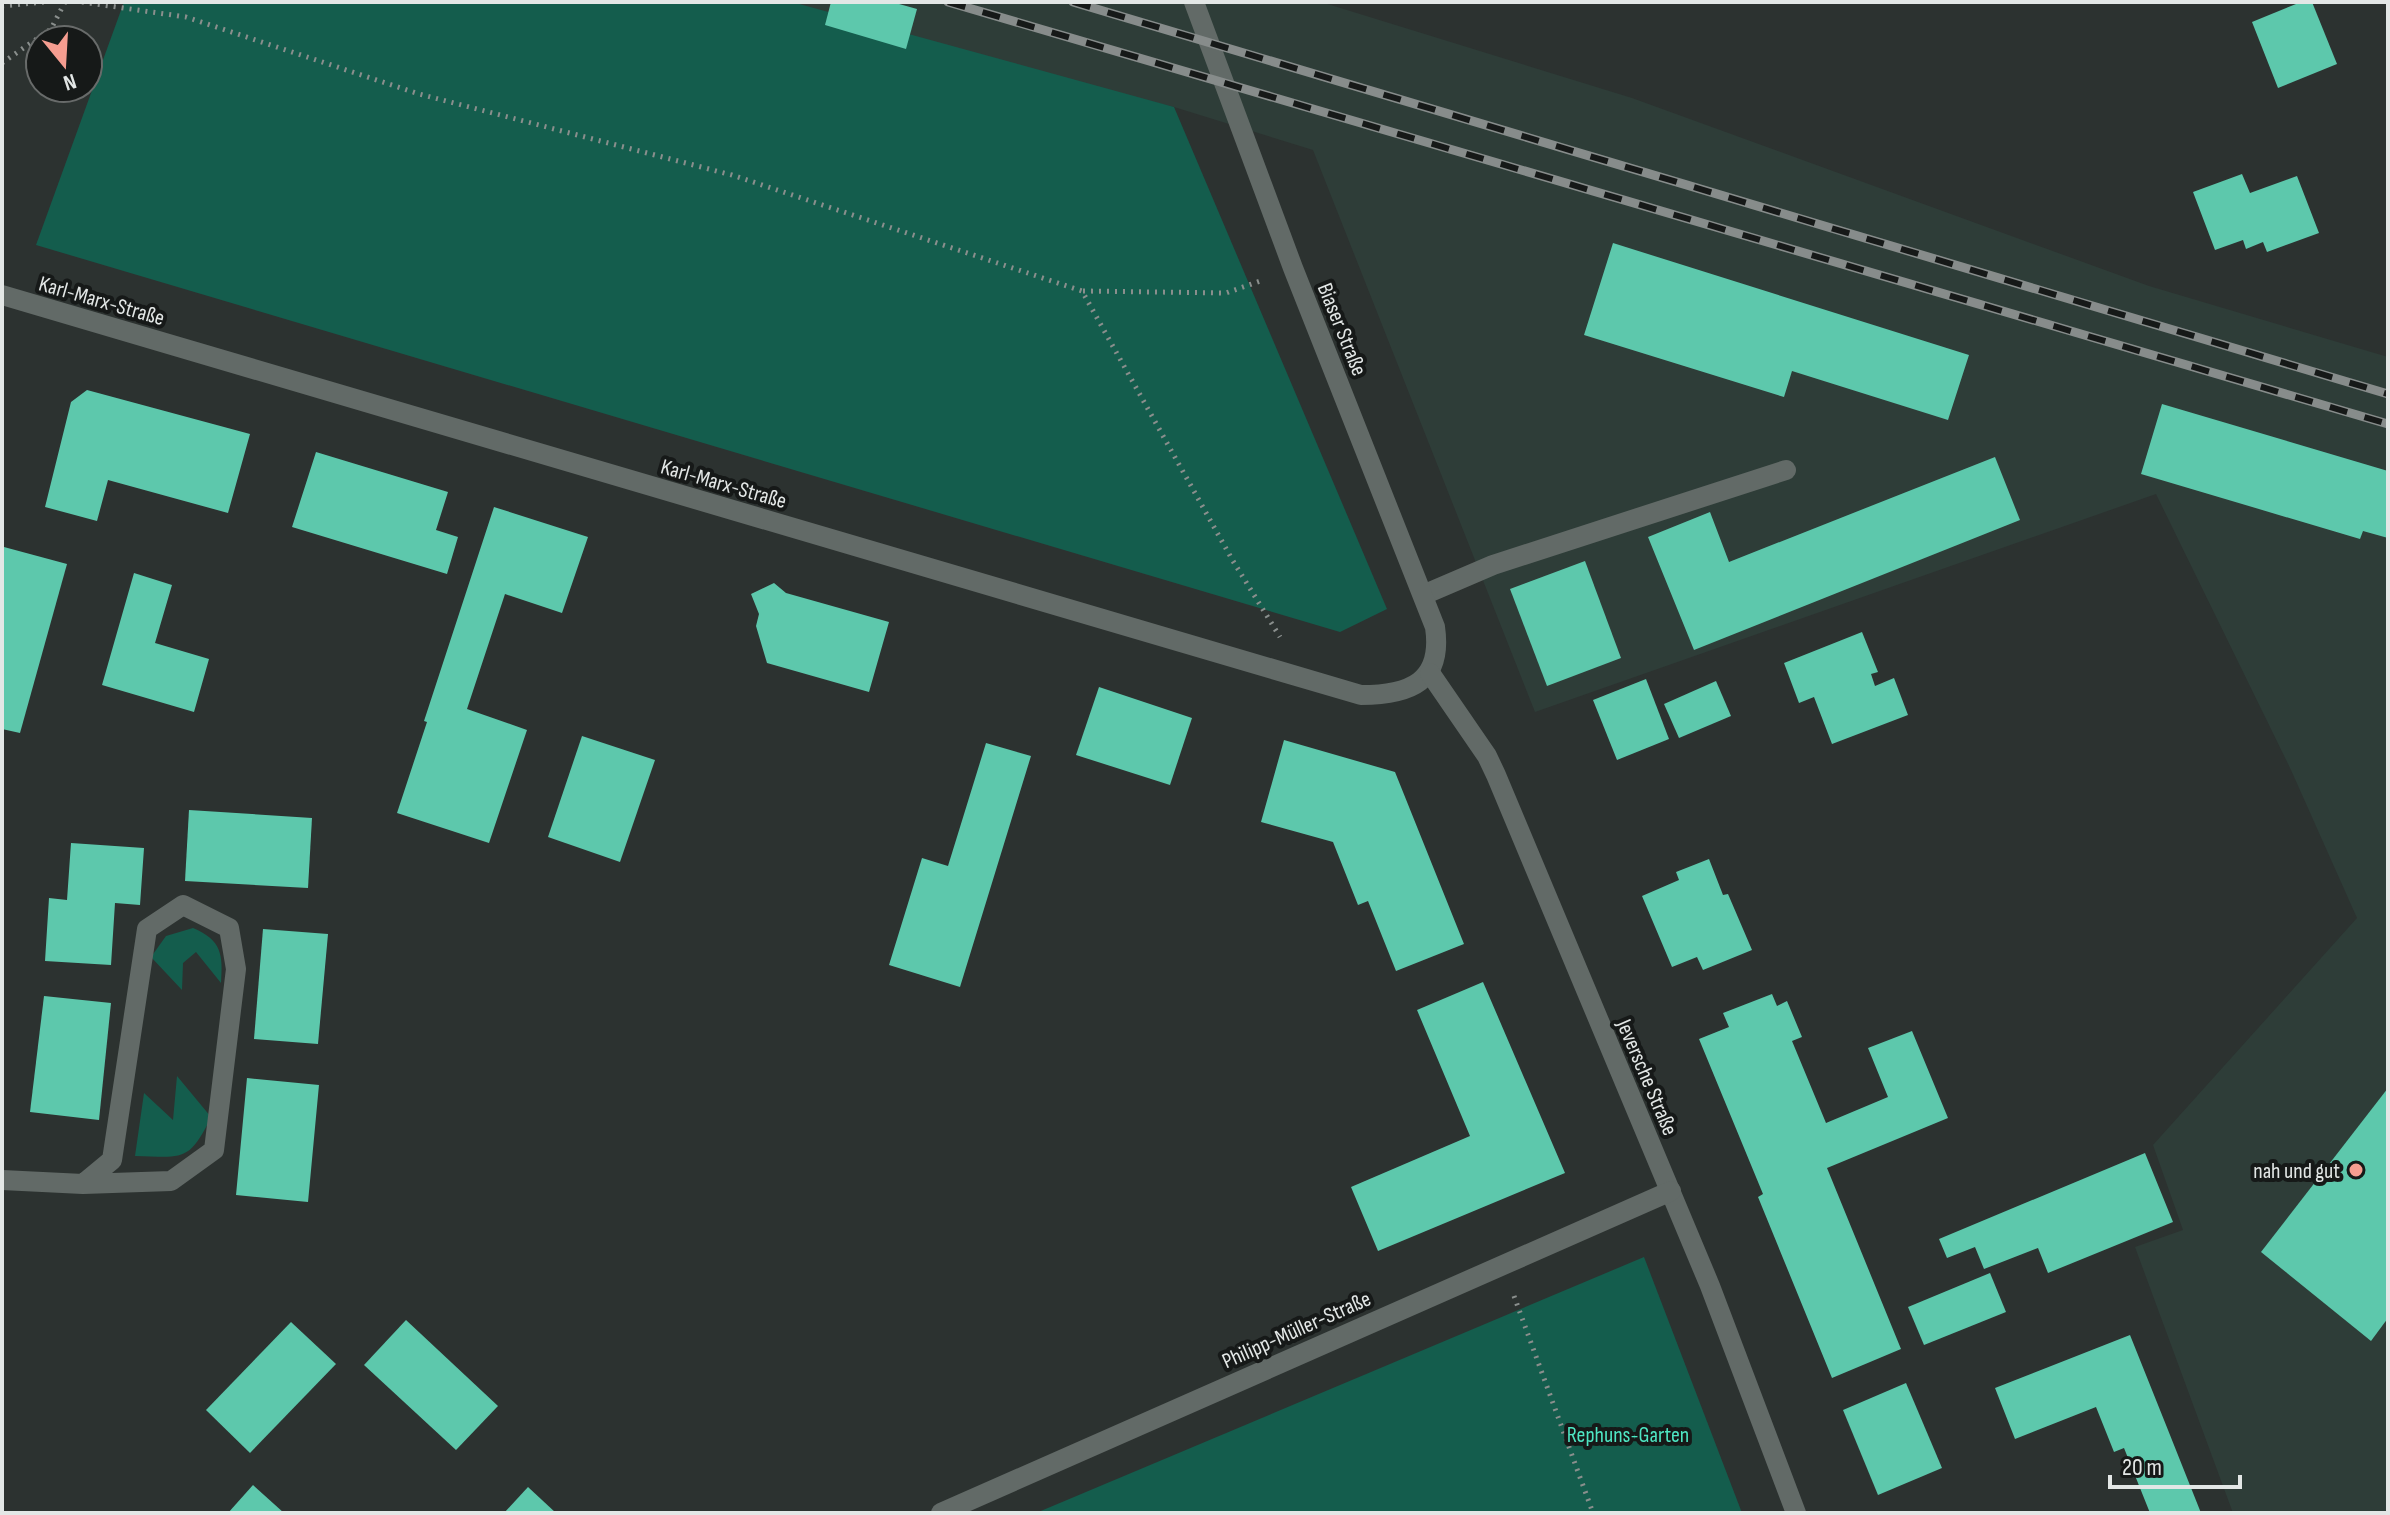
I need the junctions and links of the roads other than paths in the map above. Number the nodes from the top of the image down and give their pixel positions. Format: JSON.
{"nodes":[{"id":1,"x":1194,"y":2,"type":"edge"},
{"id":2,"x":2,"y":295,"type":"edge"},
{"id":3,"x":1786,"y":470,"type":"dead end"},
{"id":4,"x":1423,"y":595,"type":"junction"},
{"id":5,"x":1430,"y":673,"type":"junction"},
{"id":6,"x":2,"y":1180,"type":"edge"},
{"id":7,"x":83,"y":1184,"type":"junction"},
{"id":8,"x":1671,"y":1191,"type":"junction"},
{"id":9,"x":941,"y":1513,"type":"edge"},
{"id":10,"x":1796,"y":1513,"type":"edge"}],
"edges":[{"from":1,"to":4,"type":"street","name":"Biaser Straße"},
{"from":2,"to":5,"type":"street","name":"Karl-Marx-Straße"},
{"from":3,"to":4,"type":"street"},
{"from":4,"to":5,"type":"street","name":"Biaser Straße"},
{"from":5,"to":8,"type":"street","name":"Jeversche Straße"},
{"from":6,"to":7,"type":"street"},
{"from":7,"to":7,"type":"street"},
{"from":8,"to":9,"type":"street","name":"Philipp-Müller-Straße"},
{"from":8,"to":10,"type":"street","name":"Jeversche Straße"}]}
